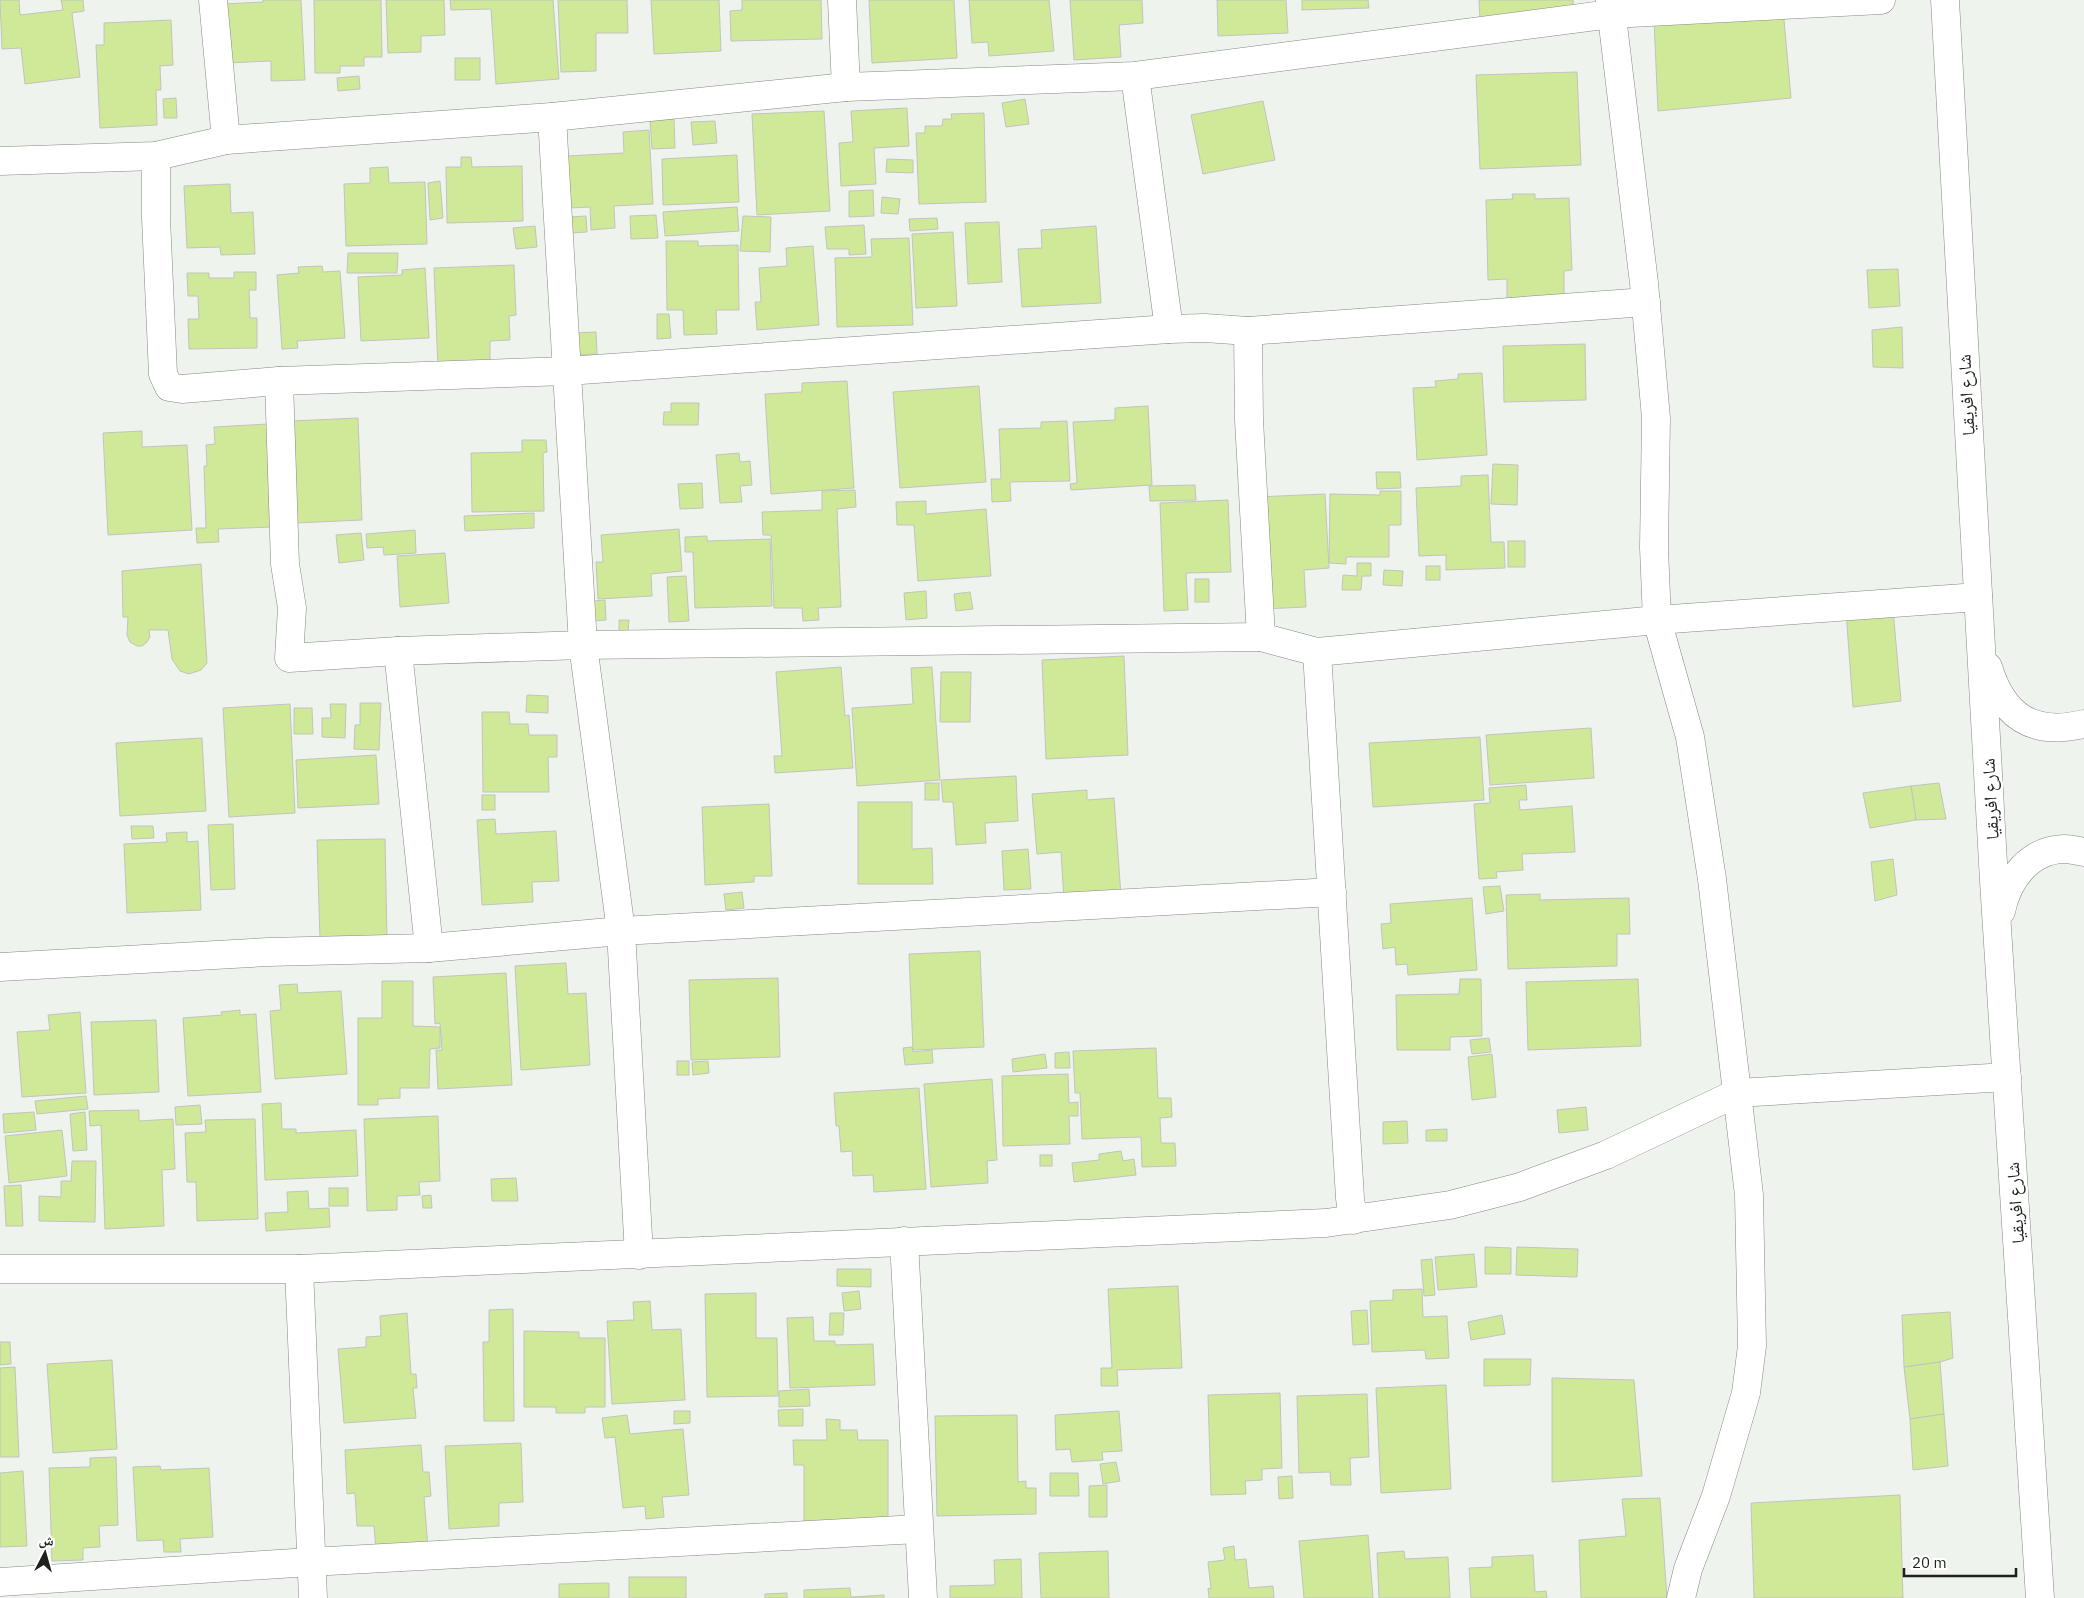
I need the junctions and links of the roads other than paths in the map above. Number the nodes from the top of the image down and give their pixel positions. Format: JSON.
{"nodes":[{"id":1,"x":212,"y":0,"type":"edge"},
{"id":2,"x":842,"y":0,"type":"edge"},
{"id":3,"x":1881,"y":0,"type":"edge"},
{"id":4,"x":1945,"y":0,"type":"edge"},
{"id":5,"x":1611,"y":7,"type":"edge"},
{"id":6,"x":1135,"y":76,"type":"junction"},
{"id":7,"x":846,"y":87,"type":"junction"},
{"id":8,"x":552,"y":116,"type":"junction"},
{"id":9,"x":226,"y":140,"type":"junction"},
{"id":10,"x":156,"y":156,"type":"junction"},
{"id":11,"x":0,"y":161,"type":"edge"},
{"id":12,"x":1646,"y":302,"type":"junction"},
{"id":13,"x":1169,"y":329,"type":"junction"},
{"id":14,"x":1248,"y":331,"type":"junction"},
{"id":15,"x":567,"y":371,"type":"junction"},
{"id":16,"x":279,"y":381,"type":"junction"},
{"id":17,"x":1978,"y":597,"type":"junction"},
{"id":18,"x":1657,"y":620,"type":"junction"},
{"id":19,"x":1261,"y":637,"type":"junction"},
{"id":20,"x":1981,"y":644,"type":"junction"},
{"id":21,"x":583,"y":645,"type":"junction"},
{"id":22,"x":398,"y":651,"type":"junction"},
{"id":23,"x":1318,"y":652,"type":"junction"},
{"id":24,"x":2084,"y":724,"type":"edge"},
{"id":25,"x":2084,"y":852,"type":"edge"},
{"id":26,"x":1332,"y":892,"type":"junction"},
{"id":27,"x":621,"y":931,"type":"junction"},
{"id":28,"x":1999,"y":939,"type":"junction"},
{"id":29,"x":429,"y":948,"type":"junction"},
{"id":30,"x":0,"y":967,"type":"edge"},
{"id":31,"x":2007,"y":1076,"type":"junction"},
{"id":32,"x":1737,"y":1093,"type":"junction"},
{"id":33,"x":1353,"y":1220,"type":"junction"},
{"id":34,"x":904,"y":1241,"type":"junction"},
{"id":35,"x":639,"y":1255,"type":"junction"},
{"id":36,"x":0,"y":1269,"type":"edge"},
{"id":37,"x":300,"y":1269,"type":"junction"},
{"id":38,"x":918,"y":1529,"type":"junction"},
{"id":39,"x":310,"y":1562,"type":"junction"},
{"id":40,"x":0,"y":1582,"type":"edge"},
{"id":41,"x":313,"y":1598,"type":"edge"},
{"id":42,"x":923,"y":1598,"type":"edge"},
{"id":43,"x":1681,"y":1598,"type":"edge"},
{"id":44,"x":2040,"y":1598,"type":"edge"}],
"edges":[{"from":1,"to":9,"type":"street"},
{"from":2,"to":7,"type":"street"},
{"from":3,"to":5,"type":"street"},
{"from":4,"to":17,"type":"street","name":"شارع افريقيا"},
{"from":5,"to":6,"type":"street"},
{"from":5,"to":12,"type":"street"},
{"from":6,"to":7,"type":"street"},
{"from":6,"to":13,"type":"street"},
{"from":7,"to":8,"type":"street"},
{"from":8,"to":9,"type":"street"},
{"from":8,"to":15,"type":"street"},
{"from":9,"to":10,"type":"street"},
{"from":10,"to":11,"type":"street"},
{"from":10,"to":16,"type":"street"},
{"from":12,"to":14,"type":"street"},
{"from":12,"to":18,"type":"street"},
{"from":13,"to":14,"type":"street"},
{"from":13,"to":15,"type":"street"},
{"from":14,"to":19,"type":"street"},
{"from":15,"to":16,"type":"street"},
{"from":15,"to":21,"type":"street"},
{"from":16,"to":22,"type":"street"},
{"from":17,"to":18,"type":"street"},
{"from":17,"to":20,"type":"street","name":"شارع افريقيا"},
{"from":18,"to":23,"type":"street"},
{"from":18,"to":32,"type":"street"},
{"from":19,"to":21,"type":"street"},
{"from":19,"to":23,"type":"street"},
{"from":20,"to":24,"type":"street"},
{"from":20,"to":28,"type":"street","name":"شارع افريقيا"},
{"from":21,"to":22,"type":"street"},
{"from":21,"to":27,"type":"street"},
{"from":22,"to":29,"type":"street"},
{"from":23,"to":26,"type":"street"},
{"from":25,"to":28,"type":"street"},
{"from":26,"to":27,"type":"street"},
{"from":26,"to":33,"type":"street"},
{"from":27,"to":29,"type":"street"},
{"from":27,"to":35,"type":"street"},
{"from":28,"to":31,"type":"street","name":"شارع افريقيا"},
{"from":29,"to":30,"type":"street"},
{"from":31,"to":32,"type":"street"},
{"from":31,"to":44,"type":"street","name":"شارع افريقيا"},
{"from":32,"to":33,"type":"street"},
{"from":32,"to":43,"type":"street"},
{"from":33,"to":34,"type":"street"},
{"from":34,"to":35,"type":"street"},
{"from":34,"to":38,"type":"street"},
{"from":35,"to":37,"type":"street"},
{"from":36,"to":37,"type":"street"},
{"from":37,"to":39,"type":"street"},
{"from":38,"to":39,"type":"street"},
{"from":38,"to":42,"type":"street"},
{"from":39,"to":40,"type":"street"},
{"from":39,"to":41,"type":"street"}]}
